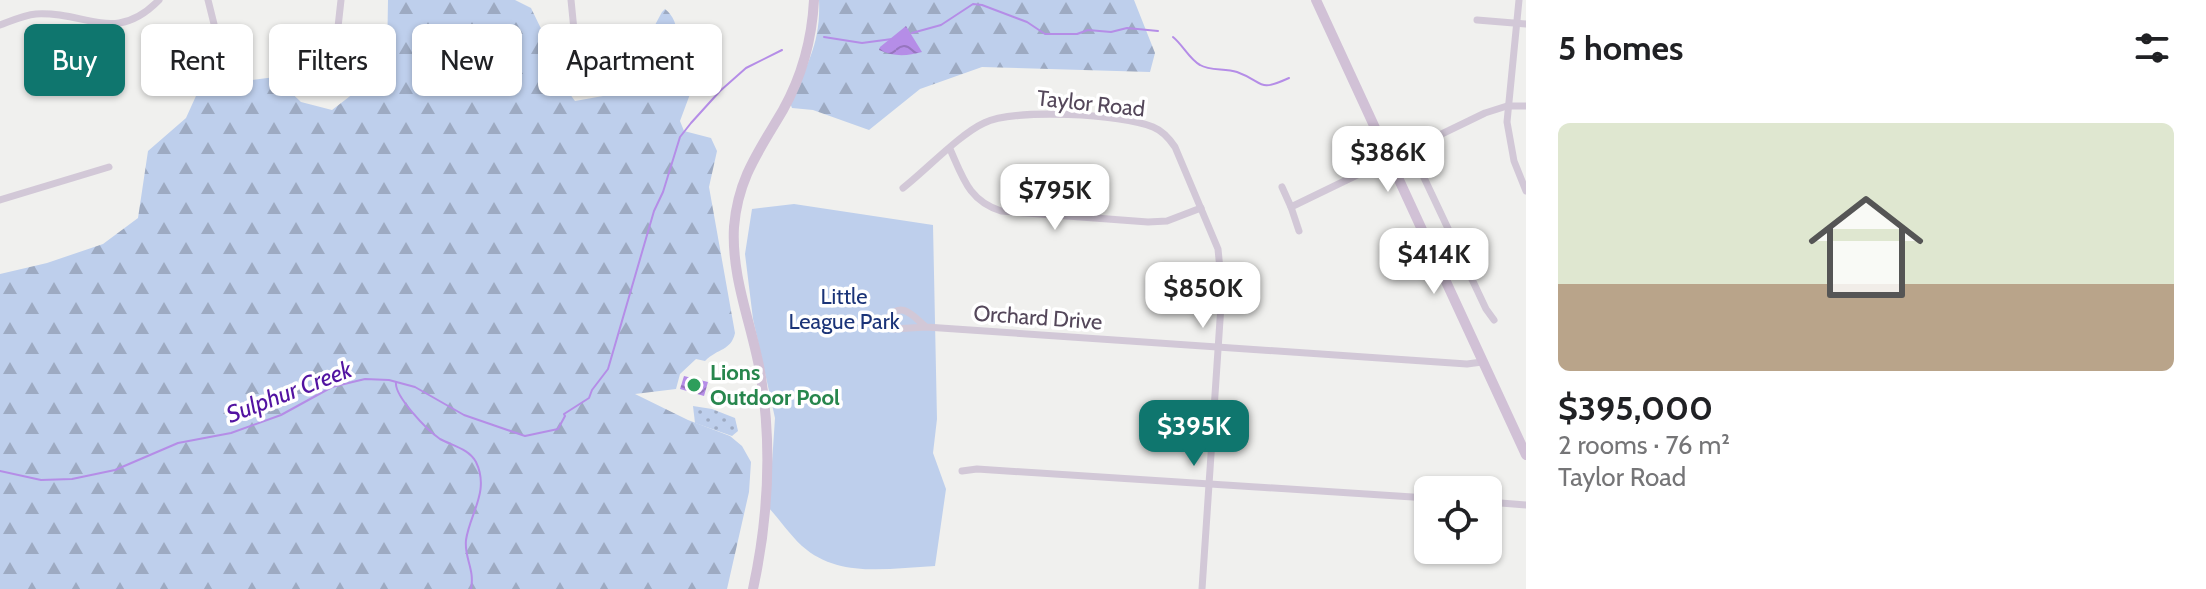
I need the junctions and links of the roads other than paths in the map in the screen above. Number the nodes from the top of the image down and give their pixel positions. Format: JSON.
{"nodes":[{"id":1,"x":159,"y":0,"type":"edge"},
{"id":2,"x":208,"y":0,"type":"edge"},
{"id":3,"x":341,"y":0,"type":"edge"},
{"id":4,"x":571,"y":0,"type":"edge"},
{"id":5,"x":814,"y":0,"type":"edge"},
{"id":6,"x":1316,"y":0,"type":"edge"},
{"id":7,"x":1519,"y":0,"type":"edge"},
{"id":8,"x":1477,"y":20,"type":"dead end"},
{"id":9,"x":214,"y":24,"type":"edge"},
{"id":10,"x":338,"y":24,"type":"edge"},
{"id":11,"x":573,"y":24,"type":"edge"},
{"id":12,"x":1522,"y":24,"type":"edge"},
{"id":13,"x":0,"y":25,"type":"edge"},
{"id":14,"x":1507,"y":106,"type":"junction"},
{"id":15,"x":1526,"y":106,"type":"edge"},
{"id":16,"x":1410,"y":148,"type":"junction"},
{"id":17,"x":950,"y":149,"type":"junction"},
{"id":18,"x":1391,"y":159,"type":"junction"},
{"id":19,"x":109,"y":167,"type":"dead end"},
{"id":20,"x":1282,"y":187,"type":"dead end"},
{"id":21,"x":903,"y":188,"type":"dead end"},
{"id":22,"x":1526,"y":190,"type":"edge"},
{"id":23,"x":0,"y":200,"type":"edge"},
{"id":24,"x":1291,"y":207,"type":"junction"},
{"id":25,"x":1201,"y":208,"type":"junction"},
{"id":26,"x":1299,"y":231,"type":"dead end"},
{"id":27,"x":1494,"y":320,"type":"dead end"},
{"id":28,"x":926,"y":327,"type":"junction"},
{"id":29,"x":1217,"y":347,"type":"junction"},
{"id":30,"x":1482,"y":362,"type":"junction"},
{"id":31,"x":1526,"y":455,"type":"edge"},
{"id":32,"x":962,"y":471,"type":"dead end"},
{"id":33,"x":1208,"y":485,"type":"junction"},
{"id":34,"x":1414,"y":497,"type":"edge"},
{"id":35,"x":1502,"y":503,"type":"edge"},
{"id":36,"x":1526,"y":505,"type":"edge"},
{"id":37,"x":753,"y":589,"type":"edge"},
{"id":38,"x":1202,"y":589,"type":"edge"}],
"edges":[{"from":1,"to":13,"type":"street"},
{"from":2,"to":9,"type":"street"},
{"from":3,"to":10,"type":"street"},
{"from":4,"to":11,"type":"street"},
{"from":5,"to":37,"type":"main road"},
{"from":6,"to":18,"type":"main road"},
{"from":7,"to":12,"type":"street"},
{"from":8,"to":12,"type":"street"},
{"from":12,"to":14,"type":"street"},
{"from":14,"to":15,"type":"street"},
{"from":14,"to":16,"type":"street"},
{"from":14,"to":22,"type":"street"},
{"from":16,"to":18,"type":"street"},
{"from":16,"to":27,"type":"street"},
{"from":17,"to":21,"type":"street","name":"Taylor Road"},
{"from":17,"to":25,"type":"street"},
{"from":17,"to":25,"type":"street","name":"Taylor Road"},
{"from":18,"to":24,"type":"street"},
{"from":18,"to":30,"type":"main road"},
{"from":19,"to":23,"type":"street"},
{"from":20,"to":24,"type":"street"},
{"from":24,"to":26,"type":"street"},
{"from":25,"to":29,"type":"street","name":"Taylor Road"},
{"from":28,"to":28,"type":"street","name":"Orchard Drive"},
{"from":28,"to":29,"type":"street","name":"Orchard Drive"},
{"from":29,"to":30,"type":"street","name":"Orchard Drive"},
{"from":29,"to":33,"type":"street","name":"Taylor Road"},
{"from":30,"to":31,"type":"main road"},
{"from":32,"to":33,"type":"street"},
{"from":33,"to":34,"type":"street"},
{"from":33,"to":38,"type":"street","name":"Taylor Road"},
{"from":35,"to":36,"type":"street"}]}
